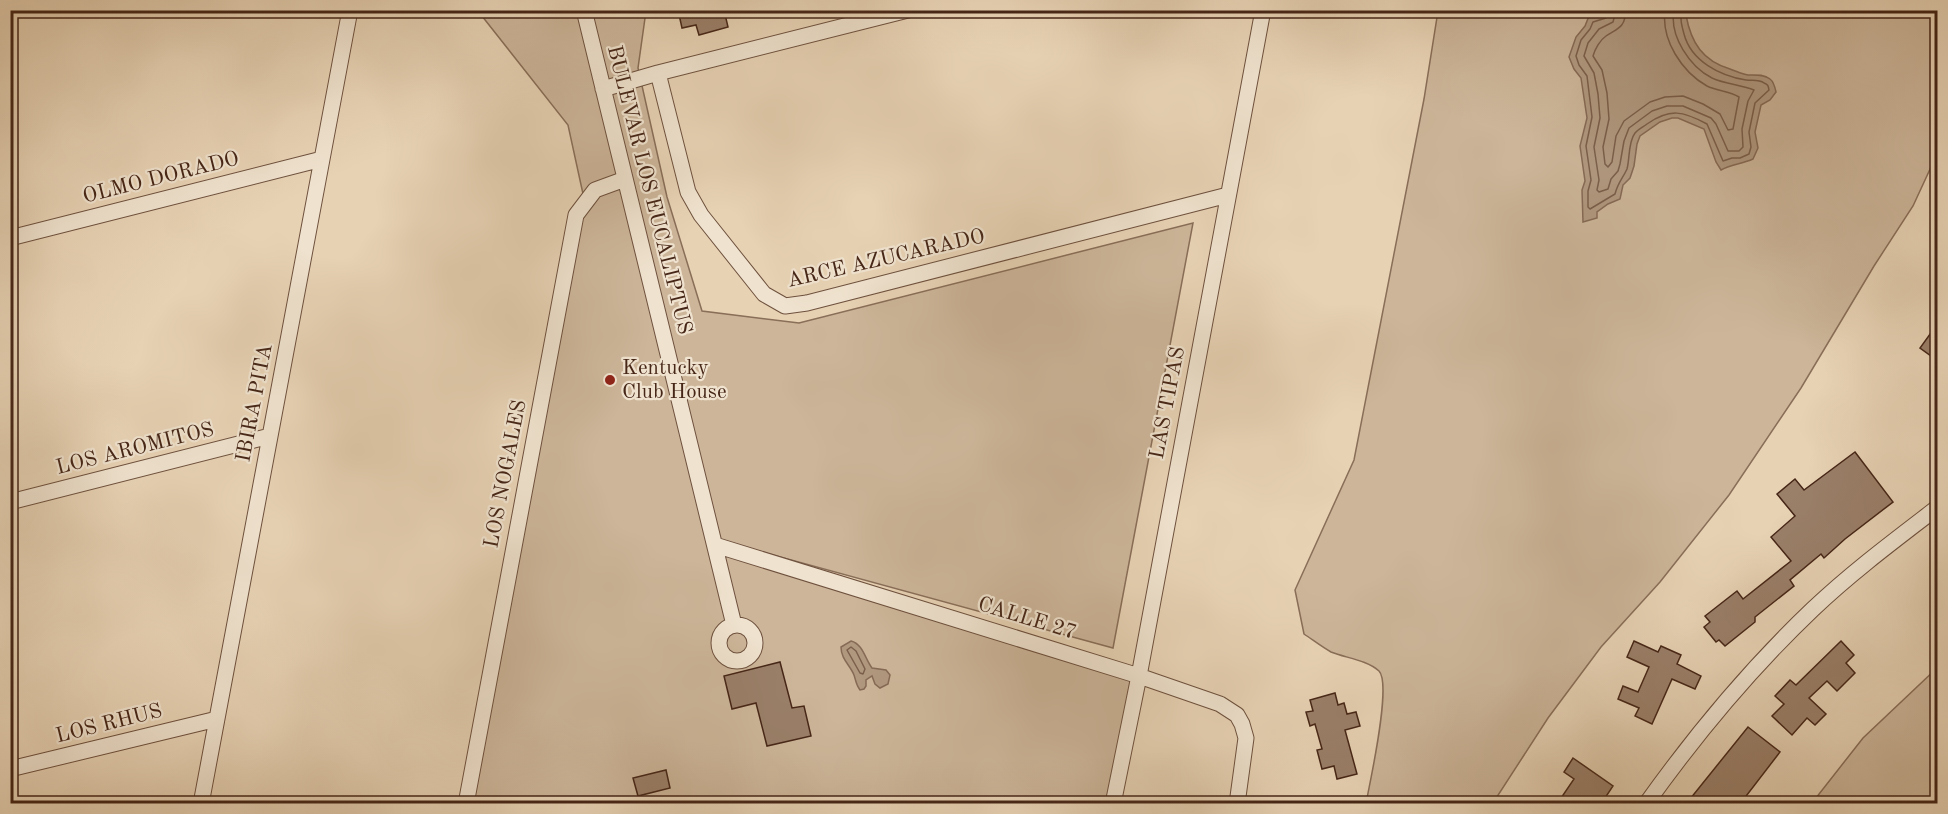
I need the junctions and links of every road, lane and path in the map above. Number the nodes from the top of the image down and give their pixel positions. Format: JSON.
{"nodes":[{"id":1,"x":350,"y":10,"type":"edge"},
{"id":2,"x":584,"y":10,"type":"edge"},
{"id":3,"x":908,"y":10,"type":"edge"},
{"id":4,"x":1263,"y":10,"type":"edge"},
{"id":5,"x":658,"y":73,"type":"junction"},
{"id":6,"x":603,"y":88,"type":"junction"},
{"id":7,"x":322,"y":159,"type":"junction"},
{"id":8,"x":625,"y":179,"type":"junction"},
{"id":9,"x":1228,"y":195,"type":"junction"},
{"id":10,"x":10,"y":238,"type":"edge"},
{"id":11,"x":270,"y":436,"type":"junction"},
{"id":12,"x":10,"y":502,"type":"edge"},
{"id":13,"x":1938,"y":507,"type":"edge"},
{"id":14,"x":715,"y":545,"type":"junction"},
{"id":15,"x":734,"y":625,"type":"dead end"},
{"id":16,"x":1138,"y":676,"type":"junction"},
{"id":17,"x":217,"y":719,"type":"junction"},
{"id":18,"x":10,"y":769,"type":"edge"},
{"id":19,"x":201,"y":804,"type":"edge"},
{"id":20,"x":466,"y":804,"type":"edge"},
{"id":21,"x":1113,"y":804,"type":"edge"},
{"id":22,"x":1237,"y":804,"type":"edge"},
{"id":23,"x":1646,"y":804,"type":"edge"}],
"edges":[{"from":1,"to":7,"type":"street","name":"IBIRA PITA"},
{"from":2,"to":6,"type":"street","name":"BULEVAR LOS EUCALIPTUS"},
{"from":3,"to":5,"type":"street"},
{"from":4,"to":9,"type":"street","name":"LAS TIPAS"},
{"from":5,"to":6,"type":"street"},
{"from":5,"to":9,"type":"street","name":"ARCE AZUCARADO"},
{"from":6,"to":8,"type":"street","name":"BULEVAR LOS EUCALIPTUS"},
{"from":7,"to":10,"type":"street","name":"OLMO DORADO"},
{"from":7,"to":11,"type":"street","name":"IBIRA PITA"},
{"from":8,"to":14,"type":"street","name":"BULEVAR LOS EUCALIPTUS"},
{"from":8,"to":20,"type":"street","name":"LOS NOGALES"},
{"from":9,"to":16,"type":"street","name":"LAS TIPAS"},
{"from":11,"to":12,"type":"street","name":"LOS AROMITOS"},
{"from":11,"to":17,"type":"street","name":"IBIRA PITA"},
{"from":13,"to":23,"type":"street"},
{"from":14,"to":15,"type":"street","name":"BULEVAR LOS EUCALIPTUS"},
{"from":14,"to":16,"type":"street","name":"CALLE 27"},
{"from":16,"to":21,"type":"street","name":"LAS TIPAS"},
{"from":16,"to":22,"type":"street","name":"CALLE 27"},
{"from":17,"to":18,"type":"street","name":"LOS RHUS"},
{"from":17,"to":19,"type":"street","name":"IBIRA PITA"}]}
